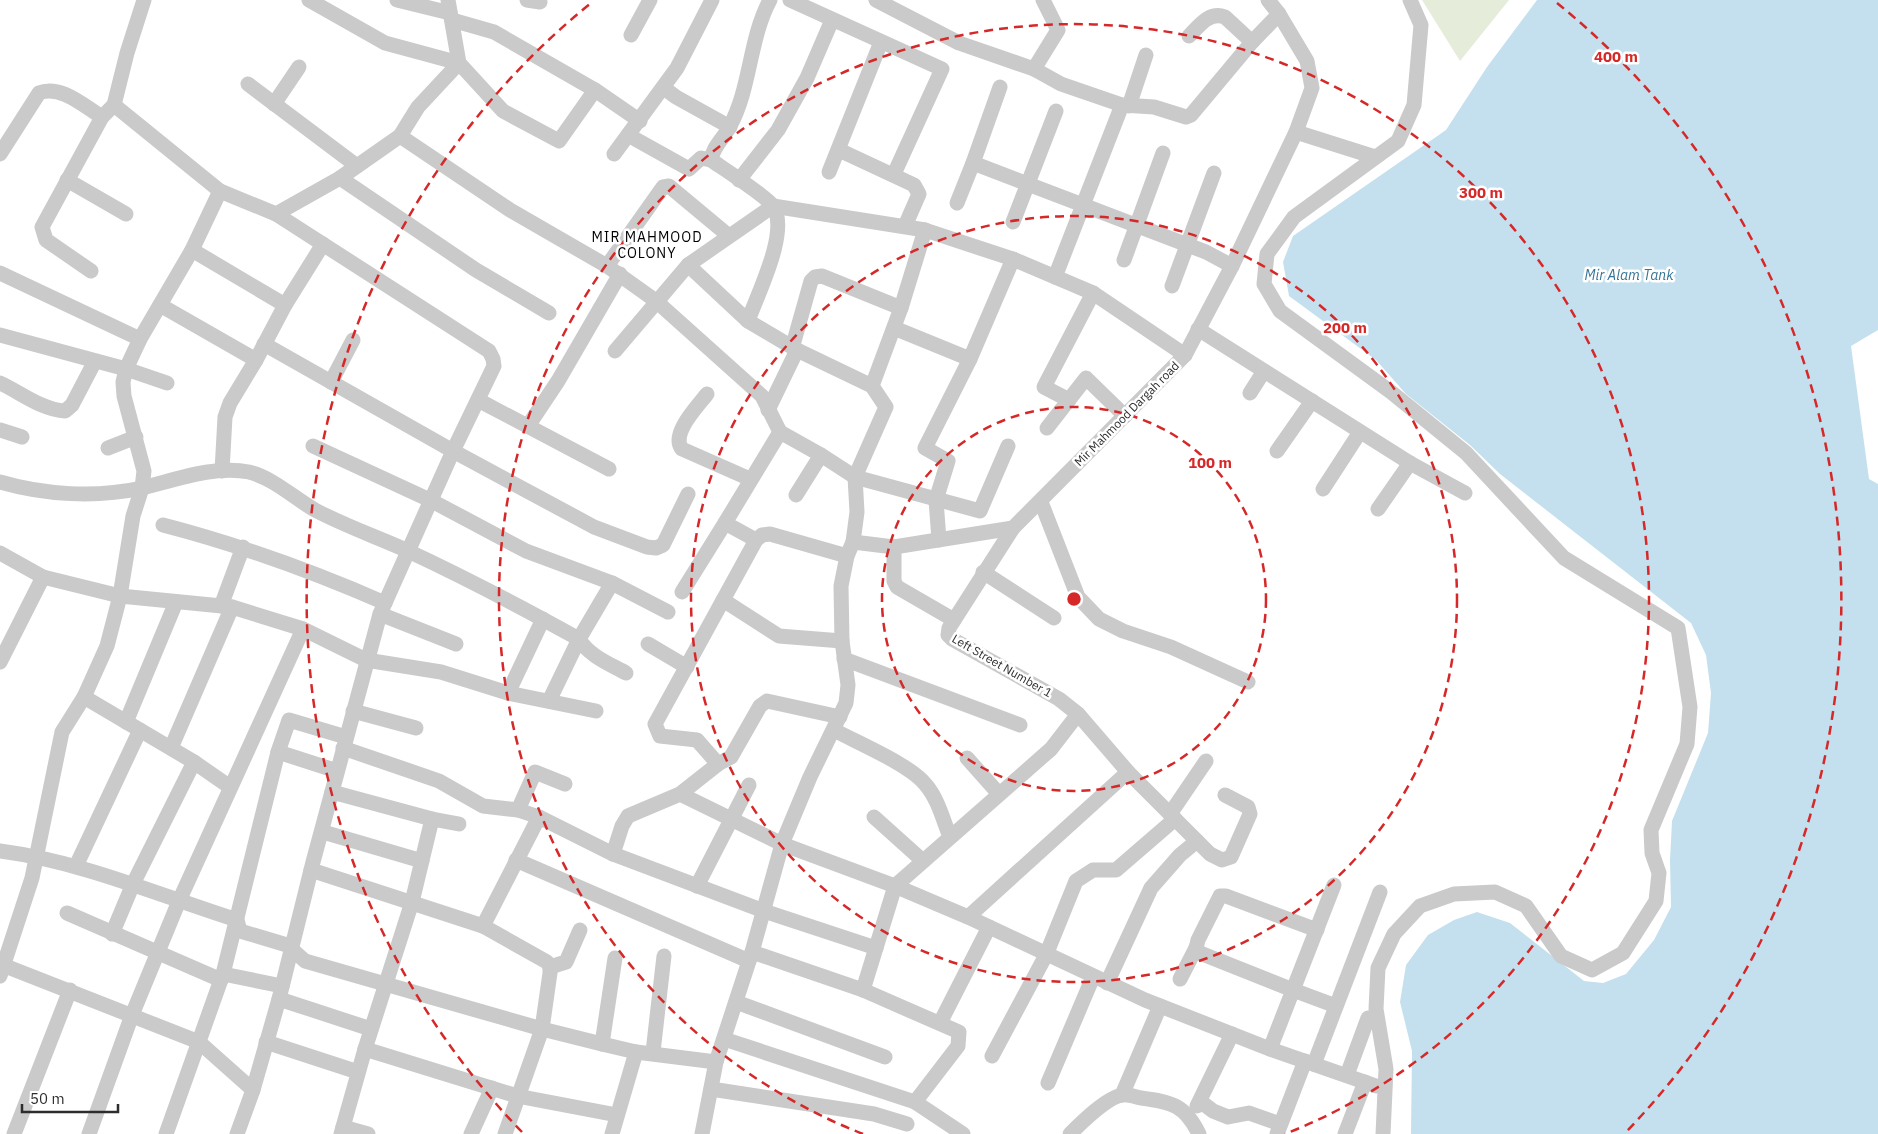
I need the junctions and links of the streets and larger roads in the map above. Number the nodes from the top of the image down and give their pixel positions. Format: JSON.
{"nodes":[{"id":1,"x":144,"y":0,"type":"edge"},
{"id":2,"x":309,"y":0,"type":"edge"},
{"id":3,"x":397,"y":0,"type":"edge"},
{"id":4,"x":650,"y":0,"type":"edge"},
{"id":5,"x":712,"y":0,"type":"edge"},
{"id":6,"x":770,"y":0,"type":"edge"},
{"id":7,"x":790,"y":0,"type":"edge"},
{"id":8,"x":876,"y":0,"type":"edge"},
{"id":9,"x":1043,"y":0,"type":"edge"},
{"id":10,"x":1268,"y":0,"type":"edge"},
{"id":11,"x":1410,"y":0,"type":"edge"},
{"id":12,"x":450,"y":11,"type":"edge"},
{"id":13,"x":1279,"y":14,"type":"junction"},
{"id":14,"x":832,"y":20,"type":"junction"},
{"id":15,"x":631,"y":35,"type":"dead end"},
{"id":16,"x":1189,"y":36,"type":"dead end"},
{"id":17,"x":881,"y":42,"type":"junction"},
{"id":18,"x":1252,"y":42,"type":"junction"},
{"id":19,"x":1146,"y":55,"type":"dead end"},
{"id":20,"x":459,"y":63,"type":"junction"},
{"id":21,"x":298,"y":67,"type":"dead end"},
{"id":22,"x":1034,"y":70,"type":"junction"},
{"id":23,"x":248,"y":84,"type":"dead end"},
{"id":24,"x":1000,"y":87,"type":"dead end"},
{"id":25,"x":664,"y":88,"type":"junction"},
{"id":26,"x":595,"y":90,"type":"junction"},
{"id":27,"x":274,"y":104,"type":"junction"},
{"id":28,"x":114,"y":105,"type":"junction"},
{"id":29,"x":1125,"y":106,"type":"junction"},
{"id":30,"x":1056,"y":112,"type":"dead end"},
{"id":31,"x":102,"y":117,"type":"junction"},
{"id":32,"x":640,"y":121,"type":"junction"},
{"id":33,"x":730,"y":127,"type":"junction"},
{"id":34,"x":1296,"y":132,"type":"junction"},
{"id":35,"x":628,"y":135,"type":"junction"},
{"id":36,"x":400,"y":136,"type":"junction"},
{"id":37,"x":839,"y":150,"type":"junction"},
{"id":38,"x":1163,"y":153,"type":"dead end"},
{"id":39,"x":0,"y":154,"type":"edge"},
{"id":40,"x":614,"y":154,"type":"dead end"},
{"id":41,"x":1375,"y":157,"type":"junction"},
{"id":42,"x":711,"y":160,"type":"junction"},
{"id":43,"x":973,"y":164,"type":"junction"},
{"id":44,"x":357,"y":166,"type":"junction"},
{"id":45,"x":829,"y":172,"type":"dead end"},
{"id":46,"x":1214,"y":173,"type":"dead end"},
{"id":47,"x":894,"y":174,"type":"junction"},
{"id":48,"x":340,"y":178,"type":"junction"},
{"id":49,"x":67,"y":180,"type":"junction"},
{"id":50,"x":740,"y":180,"type":"junction"},
{"id":51,"x":1028,"y":184,"type":"junction"},
{"id":52,"x":220,"y":190,"type":"junction"},
{"id":53,"x":957,"y":203,"type":"dead end"},
{"id":54,"x":1083,"y":204,"type":"junction"},
{"id":55,"x":773,"y":206,"type":"junction"},
{"id":56,"x":126,"y":214,"type":"dead end"},
{"id":57,"x":276,"y":214,"type":"junction"},
{"id":58,"x":1013,"y":222,"type":"dead end"},
{"id":59,"x":905,"y":226,"type":"junction"},
{"id":60,"x":1136,"y":226,"type":"junction"},
{"id":61,"x":925,"y":230,"type":"junction"},
{"id":62,"x":730,"y":236,"type":"junction"},
{"id":63,"x":323,"y":244,"type":"junction"},
{"id":64,"x":1187,"y":246,"type":"junction"},
{"id":65,"x":192,"y":250,"type":"junction"},
{"id":66,"x":1013,"y":259,"type":"junction"},
{"id":67,"x":1124,"y":260,"type":"dead end"},
{"id":68,"x":688,"y":265,"type":"junction"},
{"id":69,"x":607,"y":266,"type":"junction"},
{"id":70,"x":1232,"y":266,"type":"junction"},
{"id":71,"x":91,"y":271,"type":"dead end"},
{"id":72,"x":0,"y":273,"type":"edge"},
{"id":73,"x":620,"y":274,"type":"junction"},
{"id":74,"x":1055,"y":277,"type":"junction"},
{"id":75,"x":1172,"y":286,"type":"dead end"},
{"id":76,"x":1093,"y":292,"type":"junction"},
{"id":77,"x":656,"y":301,"type":"junction"},
{"id":78,"x":160,"y":305,"type":"junction"},
{"id":79,"x":285,"y":305,"type":"junction"},
{"id":80,"x":901,"y":308,"type":"junction"},
{"id":81,"x":549,"y":313,"type":"dead end"},
{"id":82,"x":748,"y":321,"type":"junction"},
{"id":83,"x":894,"y":328,"type":"junction"},
{"id":84,"x":1198,"y":329,"type":"junction"},
{"id":85,"x":0,"y":335,"type":"edge"},
{"id":86,"x":140,"y":339,"type":"junction"},
{"id":87,"x":353,"y":340,"type":"dead end"},
{"id":88,"x":264,"y":344,"type":"junction"},
{"id":89,"x":795,"y":348,"type":"junction"},
{"id":90,"x":615,"y":351,"type":"dead end"},
{"id":91,"x":1185,"y":355,"type":"junction"},
{"id":92,"x":970,"y":359,"type":"junction"},
{"id":93,"x":256,"y":360,"type":"junction"},
{"id":94,"x":95,"y":361,"type":"junction"},
{"id":95,"x":126,"y":369,"type":"junction"},
{"id":96,"x":1264,"y":371,"type":"junction"},
{"id":97,"x":331,"y":382,"type":"junction"},
{"id":98,"x":0,"y":383,"type":"edge"},
{"id":99,"x":167,"y":383,"type":"dead end"},
{"id":100,"x":872,"y":386,"type":"junction"},
{"id":101,"x":1250,"y":393,"type":"dead end"},
{"id":102,"x":707,"y":394,"type":"dead end"},
{"id":103,"x":478,"y":400,"type":"junction"},
{"id":104,"x":1069,"y":400,"type":"junction"},
{"id":105,"x":1312,"y":401,"type":"junction"},
{"id":106,"x":768,"y":410,"type":"junction"},
{"id":107,"x":1125,"y":416,"type":"junction"},
{"id":108,"x":528,"y":426,"type":"junction"},
{"id":109,"x":1048,"y":428,"type":"dead end"},
{"id":110,"x":0,"y":430,"type":"edge"},
{"id":111,"x":780,"y":432,"type":"junction"},
{"id":112,"x":1360,"y":432,"type":"junction"},
{"id":113,"x":22,"y":437,"type":"dead end"},
{"id":114,"x":136,"y":437,"type":"junction"},
{"id":115,"x":313,"y":446,"type":"dead end"},
{"id":116,"x":1008,"y":446,"type":"dead end"},
{"id":117,"x":108,"y":448,"type":"dead end"},
{"id":118,"x":453,"y":451,"type":"junction"},
{"id":119,"x":1277,"y":451,"type":"dead end"},
{"id":120,"x":821,"y":455,"type":"junction"},
{"id":121,"x":1410,"y":463,"type":"junction"},
{"id":122,"x":609,"y":469,"type":"dead end"},
{"id":123,"x":222,"y":471,"type":"junction"},
{"id":124,"x":855,"y":477,"type":"junction"},
{"id":125,"x":750,"y":479,"type":"junction"},
{"id":126,"x":0,"y":482,"type":"edge"},
{"id":127,"x":142,"y":488,"type":"junction"},
{"id":128,"x":1323,"y":489,"type":"dead end"},
{"id":129,"x":1465,"y":493,"type":"dead end"},
{"id":130,"x":688,"y":494,"type":"dead end"},
{"id":131,"x":796,"y":495,"type":"dead end"},
{"id":132,"x":936,"y":500,"type":"junction"},
{"id":133,"x":432,"y":501,"type":"junction"},
{"id":134,"x":1041,"y":502,"type":"junction"},
{"id":135,"x":1378,"y":509,"type":"dead end"},
{"id":136,"x":725,"y":523,"type":"junction"},
{"id":137,"x":163,"y":525,"type":"dead end"},
{"id":138,"x":1013,"y":528,"type":"junction"},
{"id":139,"x":756,"y":540,"type":"junction"},
{"id":140,"x":939,"y":540,"type":"junction"},
{"id":141,"x":243,"y":547,"type":"junction"},
{"id":142,"x":894,"y":547,"type":"junction"},
{"id":143,"x":850,"y":549,"type":"junction"},
{"id":144,"x":408,"y":551,"type":"junction"},
{"id":145,"x":0,"y":553,"type":"edge"},
{"id":146,"x":983,"y":572,"type":"junction"},
{"id":147,"x":43,"y":577,"type":"junction"},
{"id":148,"x":612,"y":583,"type":"junction"},
{"id":149,"x":682,"y":592,"type":"dead end"},
{"id":150,"x":120,"y":596,"type":"junction"},
{"id":151,"x":723,"y":600,"type":"junction"},
{"id":152,"x":176,"y":602,"type":"junction"},
{"id":153,"x":227,"y":606,"type":"junction"},
{"id":154,"x":382,"y":609,"type":"junction"},
{"id":155,"x":668,"y":612,"type":"dead end"},
{"id":156,"x":1054,"y":618,"type":"dead end"},
{"id":157,"x":543,"y":619,"type":"junction"},
{"id":158,"x":954,"y":620,"type":"junction"},
{"id":159,"x":303,"y":629,"type":"junction"},
{"id":160,"x":7,"y":634,"type":"edge"},
{"id":161,"x":579,"y":639,"type":"junction"},
{"id":162,"x":842,"y":641,"type":"junction"},
{"id":163,"x":456,"y":644,"type":"dead end"},
{"id":164,"x":648,"y":644,"type":"dead end"},
{"id":165,"x":844,"y":659,"type":"junction"},
{"id":166,"x":366,"y":660,"type":"junction"},
{"id":167,"x":0,"y":662,"type":"edge"},
{"id":168,"x":687,"y":667,"type":"junction"},
{"id":169,"x":626,"y":673,"type":"dead end"},
{"id":170,"x":1248,"y":682,"type":"dead end"},
{"id":171,"x":508,"y":693,"type":"junction"},
{"id":172,"x":84,"y":697,"type":"junction"},
{"id":173,"x":549,"y":701,"type":"junction"},
{"id":174,"x":596,"y":711,"type":"dead end"},
{"id":175,"x":353,"y":712,"type":"junction"},
{"id":176,"x":1078,"y":714,"type":"junction"},
{"id":177,"x":126,"y":722,"type":"junction"},
{"id":178,"x":837,"y":724,"type":"junction"},
{"id":179,"x":1020,"y":725,"type":"dead end"},
{"id":180,"x":416,"y":728,"type":"dead end"},
{"id":181,"x":140,"y":730,"type":"junction"},
{"id":182,"x":344,"y":742,"type":"junction"},
{"id":183,"x":171,"y":748,"type":"junction"},
{"id":184,"x":278,"y":752,"type":"junction"},
{"id":185,"x":967,"y":758,"type":"dead end"},
{"id":186,"x":1206,"y":761,"type":"dead end"},
{"id":187,"x":194,"y":762,"type":"junction"},
{"id":188,"x":718,"y":764,"type":"junction"},
{"id":189,"x":337,"y":771,"type":"junction"},
{"id":190,"x":1128,"y":772,"type":"junction"},
{"id":191,"x":565,"y":784,"type":"dead end"},
{"id":192,"x":750,"y":784,"type":"dead end"},
{"id":193,"x":230,"y":787,"type":"junction"},
{"id":194,"x":332,"y":792,"type":"junction"},
{"id":195,"x":680,"y":794,"type":"junction"},
{"id":196,"x":999,"y":794,"type":"junction"},
{"id":197,"x":1225,"y":795,"type":"dead end"},
{"id":198,"x":518,"y":810,"type":"junction"},
{"id":199,"x":1173,"y":816,"type":"junction"},
{"id":200,"x":539,"y":817,"type":"junction"},
{"id":201,"x":874,"y":817,"type":"dead end"},
{"id":202,"x":432,"y":819,"type":"junction"},
{"id":203,"x":732,"y":820,"type":"junction"},
{"id":204,"x":459,"y":824,"type":"dead end"},
{"id":205,"x":322,"y":832,"type":"junction"},
{"id":206,"x":950,"y":837,"type":"junction"},
{"id":207,"x":1197,"y":841,"type":"junction"},
{"id":208,"x":782,"y":844,"type":"junction"},
{"id":209,"x":0,"y":851,"type":"edge"},
{"id":210,"x":613,"y":854,"type":"junction"},
{"id":211,"x":36,"y":856,"type":"junction"},
{"id":212,"x":516,"y":860,"type":"junction"},
{"id":213,"x":422,"y":861,"type":"junction"},
{"id":214,"x":923,"y":861,"type":"junction"},
{"id":215,"x":76,"y":866,"type":"junction"},
{"id":216,"x":311,"y":870,"type":"junction"},
{"id":217,"x":133,"y":884,"type":"junction"},
{"id":218,"x":1334,"y":885,"type":"dead end"},
{"id":219,"x":697,"y":886,"type":"junction"},
{"id":220,"x":895,"y":886,"type":"junction"},
{"id":221,"x":1380,"y":892,"type":"dead end"},
{"id":222,"x":179,"y":901,"type":"junction"},
{"id":223,"x":412,"y":902,"type":"junction"},
{"id":224,"x":764,"y":911,"type":"junction"},
{"id":225,"x":67,"y":914,"type":"dead end"},
{"id":226,"x":968,"y":917,"type":"junction"},
{"id":227,"x":237,"y":920,"type":"junction"},
{"id":228,"x":483,"y":926,"type":"junction"},
{"id":229,"x":989,"y":927,"type":"junction"},
{"id":230,"x":580,"y":930,"type":"dead end"},
{"id":231,"x":1317,"y":930,"type":"junction"},
{"id":232,"x":112,"y":934,"type":"junction"},
{"id":233,"x":876,"y":948,"type":"junction"},
{"id":234,"x":1196,"y":948,"type":"junction"},
{"id":235,"x":291,"y":949,"type":"junction"},
{"id":236,"x":158,"y":954,"type":"junction"},
{"id":237,"x":1046,"y":955,"type":"junction"},
{"id":238,"x":664,"y":956,"type":"dead end"},
{"id":239,"x":750,"y":957,"type":"junction"},
{"id":240,"x":615,"y":958,"type":"dead end"},
{"id":241,"x":550,"y":967,"type":"junction"},
{"id":242,"x":1,"y":968,"type":"edge"},
{"id":243,"x":1093,"y":976,"type":"junction"},
{"id":244,"x":222,"y":977,"type":"junction"},
{"id":245,"x":1180,"y":979,"type":"dead end"},
{"id":246,"x":1107,"y":983,"type":"junction"},
{"id":247,"x":386,"y":984,"type":"junction"},
{"id":248,"x":70,"y":990,"type":"junction"},
{"id":249,"x":864,"y":990,"type":"junction"},
{"id":250,"x":1293,"y":990,"type":"junction"},
{"id":251,"x":281,"y":993,"type":"junction"},
{"id":252,"x":736,"y":1002,"type":"junction"},
{"id":253,"x":1160,"y":1006,"type":"junction"},
{"id":254,"x":1336,"y":1006,"type":"junction"},
{"id":255,"x":132,"y":1015,"type":"junction"},
{"id":256,"x":1368,"y":1018,"type":"dead end"},
{"id":257,"x":940,"y":1023,"type":"junction"},
{"id":258,"x":372,"y":1029,"type":"junction"},
{"id":259,"x":542,"y":1029,"type":"junction"},
{"id":260,"x":1232,"y":1034,"type":"junction"},
{"id":261,"x":724,"y":1039,"type":"junction"},
{"id":262,"x":198,"y":1042,"type":"junction"},
{"id":263,"x":266,"y":1042,"type":"junction"},
{"id":264,"x":602,"y":1044,"type":"junction"},
{"id":265,"x":365,"y":1049,"type":"junction"},
{"id":266,"x":1270,"y":1049,"type":"junction"},
{"id":267,"x":636,"y":1052,"type":"junction"},
{"id":268,"x":653,"y":1052,"type":"junction"},
{"id":269,"x":992,"y":1056,"type":"dead end"},
{"id":270,"x":885,"y":1057,"type":"dead end"},
{"id":271,"x":716,"y":1062,"type":"junction"},
{"id":272,"x":1309,"y":1062,"type":"junction"},
{"id":273,"x":358,"y":1072,"type":"junction"},
{"id":274,"x":1347,"y":1075,"type":"junction"},
{"id":275,"x":1048,"y":1083,"type":"dead end"},
{"id":276,"x":492,"y":1088,"type":"junction"},
{"id":277,"x":711,"y":1089,"type":"junction"},
{"id":278,"x":253,"y":1090,"type":"junction"},
{"id":279,"x":1122,"y":1095,"type":"junction"},
{"id":280,"x":517,"y":1096,"type":"junction"},
{"id":281,"x":915,"y":1102,"type":"junction"},
{"id":282,"x":618,"y":1115,"type":"junction"},
{"id":283,"x":907,"y":1124,"type":"dead end"},
{"id":284,"x":1278,"y":1129,"type":"edge"},
{"id":285,"x":342,"y":1130,"type":"edge"},
{"id":286,"x":14,"y":1134,"type":"edge"},
{"id":287,"x":89,"y":1134,"type":"edge"},
{"id":288,"x":166,"y":1134,"type":"edge"},
{"id":289,"x":237,"y":1134,"type":"edge"},
{"id":290,"x":368,"y":1134,"type":"edge"},
{"id":291,"x":471,"y":1134,"type":"edge"},
{"id":292,"x":505,"y":1134,"type":"edge"},
{"id":293,"x":612,"y":1134,"type":"edge"},
{"id":294,"x":702,"y":1134,"type":"edge"},
{"id":295,"x":963,"y":1134,"type":"edge"},
{"id":296,"x":1070,"y":1134,"type":"edge"},
{"id":297,"x":1199,"y":1134,"type":"edge"},
{"id":298,"x":1345,"y":1134,"type":"edge"},
{"id":299,"x":1383,"y":1134,"type":"edge"}],
"edges":[{"from":1,"to":28,"type":"street"},
{"from":2,"to":20,"type":"street"},
{"from":3,"to":12,"type":"street"},
{"from":4,"to":15,"type":"street"},
{"from":5,"to":25,"type":"street"},
{"from":6,"to":33,"type":"street"},
{"from":7,"to":14,"type":"street"},
{"from":8,"to":22,"type":"street"},
{"from":9,"to":22,"type":"street"},
{"from":10,"to":13,"type":"street","name":"Mir Mahmood Dargah road"},
{"from":11,"to":41,"type":"street"},
{"from":12,"to":20,"type":"street"},
{"from":12,"to":26,"type":"street"},
{"from":13,"to":18,"type":"street"},
{"from":13,"to":34,"type":"street","name":"Mir Mahmood Dargah road"},
{"from":14,"to":17,"type":"street"},
{"from":14,"to":50,"type":"street"},
{"from":16,"to":18,"type":"street"},
{"from":17,"to":37,"type":"street"},
{"from":17,"to":47,"type":"street"},
{"from":18,"to":29,"type":"street"},
{"from":19,"to":29,"type":"street"},
{"from":20,"to":26,"type":"street"},
{"from":20,"to":36,"type":"street"},
{"from":21,"to":27,"type":"street"},
{"from":22,"to":29,"type":"street"},
{"from":23,"to":27,"type":"street"},
{"from":24,"to":43,"type":"street"},
{"from":25,"to":32,"type":"street"},
{"from":25,"to":33,"type":"street"},
{"from":26,"to":32,"type":"street"},
{"from":27,"to":44,"type":"street"},
{"from":28,"to":31,"type":"street"},
{"from":28,"to":52,"type":"street"},
{"from":29,"to":54,"type":"street"},
{"from":30,"to":51,"type":"street"},
{"from":31,"to":39,"type":"street"},
{"from":31,"to":49,"type":"street"},
{"from":32,"to":35,"type":"street"},
{"from":33,"to":42,"type":"street"},
{"from":34,"to":41,"type":"street"},
{"from":34,"to":70,"type":"street","name":"Mir Mahmood Dargah road"},
{"from":35,"to":40,"type":"street"},
{"from":35,"to":42,"type":"street"},
{"from":36,"to":44,"type":"street"},
{"from":36,"to":69,"type":"street"},
{"from":37,"to":45,"type":"street"},
{"from":37,"to":47,"type":"street"},
{"from":38,"to":60,"type":"street"},
{"from":41,"to":299,"type":"street"},
{"from":42,"to":50,"type":"street"},
{"from":43,"to":51,"type":"street"},
{"from":43,"to":53,"type":"street"},
{"from":44,"to":48,"type":"street"},
{"from":46,"to":64,"type":"street"},
{"from":47,"to":59,"type":"street"},
{"from":48,"to":57,"type":"street"},
{"from":48,"to":81,"type":"street"},
{"from":49,"to":56,"type":"street"},
{"from":49,"to":71,"type":"street"},
{"from":50,"to":55,"type":"street"},
{"from":51,"to":54,"type":"street"},
{"from":51,"to":58,"type":"street"},
{"from":52,"to":57,"type":"street"},
{"from":52,"to":65,"type":"street"},
{"from":54,"to":60,"type":"street"},
{"from":54,"to":74,"type":"street"},
{"from":55,"to":59,"type":"street"},
{"from":55,"to":62,"type":"street"},
{"from":55,"to":82,"type":"street"},
{"from":57,"to":63,"type":"street"},
{"from":59,"to":61,"type":"street"},
{"from":60,"to":64,"type":"street"},
{"from":60,"to":67,"type":"street"},
{"from":61,"to":66,"type":"street"},
{"from":61,"to":80,"type":"street"},
{"from":62,"to":68,"type":"street"},
{"from":62,"to":69,"type":"street"},
{"from":63,"to":79,"type":"street"},
{"from":63,"to":103,"type":"street"},
{"from":64,"to":70,"type":"street"},
{"from":64,"to":75,"type":"street"},
{"from":65,"to":78,"type":"street"},
{"from":65,"to":79,"type":"street"},
{"from":66,"to":74,"type":"street"},
{"from":66,"to":92,"type":"street"},
{"from":68,"to":77,"type":"street"},
{"from":68,"to":82,"type":"street"},
{"from":69,"to":73,"type":"street"},
{"from":70,"to":84,"type":"street","name":"Mir Mahmood Dargah road"},
{"from":72,"to":86,"type":"street"},
{"from":73,"to":77,"type":"street"},
{"from":73,"to":108,"type":"street"},
{"from":74,"to":76,"type":"street"},
{"from":76,"to":91,"type":"street"},
{"from":76,"to":104,"type":"street"},
{"from":77,"to":90,"type":"street"},
{"from":77,"to":106,"type":"street"},
{"from":78,"to":86,"type":"street"},
{"from":78,"to":93,"type":"street"},
{"from":79,"to":88,"type":"street"},
{"from":80,"to":83,"type":"street"},
{"from":80,"to":89,"type":"street"},
{"from":82,"to":89,"type":"street"},
{"from":83,"to":92,"type":"street"},
{"from":83,"to":100,"type":"street"},
{"from":84,"to":91,"type":"street","name":"Mir Mahmood Dargah road"},
{"from":84,"to":96,"type":"street"},
{"from":85,"to":94,"type":"street"},
{"from":86,"to":95,"type":"street"},
{"from":87,"to":97,"type":"street"},
{"from":88,"to":93,"type":"street"},
{"from":88,"to":97,"type":"street"},
{"from":89,"to":100,"type":"street"},
{"from":89,"to":106,"type":"street"},
{"from":91,"to":107,"type":"street","name":"Mir Mahmood Dargah road"},
{"from":92,"to":132,"type":"street"},
{"from":93,"to":123,"type":"street"},
{"from":94,"to":95,"type":"street"},
{"from":94,"to":98,"type":"street"},
{"from":95,"to":99,"type":"street"},
{"from":95,"to":114,"type":"street"},
{"from":96,"to":101,"type":"street"},
{"from":96,"to":105,"type":"street"},
{"from":97,"to":118,"type":"street"},
{"from":100,"to":124,"type":"street"},
{"from":102,"to":125,"type":"street"},
{"from":103,"to":108,"type":"street"},
{"from":103,"to":118,"type":"street"},
{"from":104,"to":107,"type":"street"},
{"from":104,"to":109,"type":"street"},
{"from":105,"to":112,"type":"street"},
{"from":105,"to":119,"type":"street"},
{"from":106,"to":111,"type":"street"},
{"from":107,"to":134,"type":"street","name":"Mir Mahmood Dargah road"},
{"from":108,"to":122,"type":"street"},
{"from":110,"to":113,"type":"street"},
{"from":111,"to":120,"type":"street"},
{"from":111,"to":125,"type":"street"},
{"from":112,"to":121,"type":"street"},
{"from":112,"to":128,"type":"street"},
{"from":114,"to":117,"type":"street"},
{"from":114,"to":127,"type":"street"},
{"from":115,"to":133,"type":"street"},
{"from":116,"to":132,"type":"street"},
{"from":118,"to":130,"type":"street"},
{"from":118,"to":133,"type":"street"},
{"from":120,"to":124,"type":"street"},
{"from":120,"to":131,"type":"street"},
{"from":121,"to":129,"type":"street"},
{"from":121,"to":135,"type":"street"},
{"from":123,"to":127,"type":"street"},
{"from":123,"to":144,"type":"street"},
{"from":124,"to":132,"type":"street"},
{"from":124,"to":143,"type":"street"},
{"from":125,"to":136,"type":"street"},
{"from":126,"to":127,"type":"street"},
{"from":127,"to":150,"type":"street"},
{"from":132,"to":140,"type":"street"},
{"from":133,"to":144,"type":"street"},
{"from":133,"to":148,"type":"street"},
{"from":134,"to":138,"type":"street","name":"Left Street Number 1"},
{"from":134,"to":170,"type":"street"},
{"from":136,"to":139,"type":"street"},
{"from":136,"to":149,"type":"street"},
{"from":137,"to":141,"type":"street"},
{"from":138,"to":140,"type":"street"},
{"from":138,"to":146,"type":"street","name":"Left Street Number 1"},
{"from":139,"to":143,"type":"street"},
{"from":139,"to":151,"type":"street"},
{"from":140,"to":142,"type":"street"},
{"from":141,"to":153,"type":"street"},
{"from":141,"to":154,"type":"street"},
{"from":142,"to":143,"type":"street"},
{"from":142,"to":158,"type":"street"},
{"from":143,"to":162,"type":"street"},
{"from":144,"to":154,"type":"street"},
{"from":144,"to":157,"type":"street"},
{"from":145,"to":147,"type":"street"},
{"from":146,"to":156,"type":"street"},
{"from":146,"to":158,"type":"street","name":"Left Street Number 1"},
{"from":147,"to":150,"type":"street"},
{"from":147,"to":160,"type":"street"},
{"from":148,"to":155,"type":"street"},
{"from":148,"to":161,"type":"street"},
{"from":150,"to":152,"type":"street"},
{"from":150,"to":172,"type":"street"},
{"from":151,"to":162,"type":"street"},
{"from":151,"to":168,"type":"street"},
{"from":152,"to":153,"type":"street"},
{"from":152,"to":177,"type":"street"},
{"from":153,"to":159,"type":"street"},
{"from":153,"to":183,"type":"street"},
{"from":154,"to":163,"type":"street"},
{"from":154,"to":166,"type":"street"},
{"from":157,"to":161,"type":"street"},
{"from":157,"to":171,"type":"street"},
{"from":158,"to":176,"type":"street","name":"Left Street Number 1"},
{"from":159,"to":166,"type":"street"},
{"from":159,"to":193,"type":"street"},
{"from":160,"to":167,"type":"street"},
{"from":161,"to":169,"type":"street"},
{"from":161,"to":173,"type":"street"},
{"from":162,"to":165,"type":"street"},
{"from":164,"to":168,"type":"street"},
{"from":165,"to":178,"type":"street"},
{"from":165,"to":179,"type":"street"},
{"from":166,"to":171,"type":"street"},
{"from":166,"to":175,"type":"street"},
{"from":168,"to":188,"type":"street"},
{"from":171,"to":173,"type":"street"},
{"from":172,"to":177,"type":"street"},
{"from":172,"to":211,"type":"street"},
{"from":173,"to":174,"type":"street"},
{"from":175,"to":180,"type":"street"},
{"from":175,"to":182,"type":"street"},
{"from":176,"to":190,"type":"street","name":"Left Street Number 1"},
{"from":176,"to":196,"type":"street"},
{"from":177,"to":181,"type":"street"},
{"from":178,"to":188,"type":"street"},
{"from":178,"to":206,"type":"street"},
{"from":178,"to":208,"type":"street"},
{"from":181,"to":183,"type":"street"},
{"from":181,"to":215,"type":"street"},
{"from":182,"to":184,"type":"street"},
{"from":182,"to":189,"type":"street"},
{"from":182,"to":198,"type":"street"},
{"from":183,"to":187,"type":"street"},
{"from":184,"to":189,"type":"street"},
{"from":184,"to":227,"type":"street"},
{"from":185,"to":196,"type":"street"},
{"from":186,"to":199,"type":"street"},
{"from":187,"to":193,"type":"street"},
{"from":187,"to":217,"type":"street"},
{"from":188,"to":195,"type":"street"},
{"from":189,"to":194,"type":"street"},
{"from":190,"to":199,"type":"street","name":"Left Street Number 1"},
{"from":190,"to":226,"type":"street"},
{"from":191,"to":198,"type":"street"},
{"from":192,"to":203,"type":"street"},
{"from":193,"to":222,"type":"street"},
{"from":194,"to":202,"type":"street"},
{"from":194,"to":205,"type":"street"},
{"from":195,"to":203,"type":"street"},
{"from":195,"to":210,"type":"street"},
{"from":196,"to":206,"type":"street"},
{"from":197,"to":207,"type":"street","name":"Left Street Number 1"},
{"from":198,"to":200,"type":"street"},
{"from":199,"to":207,"type":"street","name":"Left Street Number 1"},
{"from":199,"to":237,"type":"street"},
{"from":200,"to":210,"type":"street"},
{"from":200,"to":212,"type":"street"},
{"from":201,"to":214,"type":"street"},
{"from":202,"to":204,"type":"street"},
{"from":202,"to":213,"type":"street"},
{"from":203,"to":208,"type":"street"},
{"from":203,"to":219,"type":"street"},
{"from":205,"to":213,"type":"street"},
{"from":205,"to":216,"type":"street"},
{"from":206,"to":214,"type":"street"},
{"from":207,"to":246,"type":"street"},
{"from":208,"to":220,"type":"street"},
{"from":208,"to":224,"type":"street"},
{"from":209,"to":211,"type":"street"},
{"from":210,"to":219,"type":"street"},
{"from":211,"to":215,"type":"street"},
{"from":211,"to":242,"type":"street"},
{"from":212,"to":228,"type":"street"},
{"from":212,"to":239,"type":"street"},
{"from":213,"to":223,"type":"street"},
{"from":214,"to":220,"type":"street"},
{"from":215,"to":217,"type":"street"},
{"from":216,"to":223,"type":"street"},
{"from":216,"to":235,"type":"street"},
{"from":217,"to":222,"type":"street"},
{"from":217,"to":232,"type":"street"},
{"from":218,"to":231,"type":"street"},
{"from":219,"to":224,"type":"street"},
{"from":220,"to":226,"type":"street"},
{"from":220,"to":233,"type":"street"},
{"from":221,"to":254,"type":"street"},
{"from":222,"to":227,"type":"street"},
{"from":222,"to":236,"type":"street"},
{"from":223,"to":228,"type":"street"},
{"from":223,"to":247,"type":"street"},
{"from":224,"to":233,"type":"street"},
{"from":224,"to":239,"type":"street"},
{"from":225,"to":232,"type":"street"},
{"from":226,"to":229,"type":"street"},
{"from":227,"to":235,"type":"street"},
{"from":227,"to":244,"type":"street"},
{"from":228,"to":241,"type":"street"},
{"from":229,"to":237,"type":"street"},
{"from":229,"to":257,"type":"street"},
{"from":230,"to":241,"type":"street"},
{"from":231,"to":234,"type":"street"},
{"from":231,"to":250,"type":"street"},
{"from":232,"to":236,"type":"street"},
{"from":233,"to":249,"type":"street"},
{"from":234,"to":245,"type":"street"},
{"from":234,"to":250,"type":"street"},
{"from":235,"to":247,"type":"street"},
{"from":235,"to":251,"type":"street"},
{"from":236,"to":244,"type":"street"},
{"from":236,"to":255,"type":"street"},
{"from":237,"to":243,"type":"street"},
{"from":237,"to":269,"type":"street"},
{"from":238,"to":268,"type":"street"},
{"from":239,"to":249,"type":"street"},
{"from":239,"to":252,"type":"street"},
{"from":240,"to":264,"type":"street"},
{"from":241,"to":259,"type":"street"},
{"from":242,"to":248,"type":"street"},
{"from":243,"to":246,"type":"street"},
{"from":243,"to":275,"type":"street"},
{"from":244,"to":251,"type":"street"},
{"from":244,"to":262,"type":"street"},
{"from":246,"to":253,"type":"street"},
{"from":247,"to":258,"type":"street"},
{"from":247,"to":259,"type":"street"},
{"from":248,"to":255,"type":"street"},
{"from":248,"to":286,"type":"street"},
{"from":249,"to":257,"type":"street"},
{"from":250,"to":254,"type":"street"},
{"from":250,"to":266,"type":"street"},
{"from":251,"to":258,"type":"street"},
{"from":251,"to":263,"type":"street"},
{"from":252,"to":261,"type":"street"},
{"from":252,"to":270,"type":"street"},
{"from":253,"to":260,"type":"street"},
{"from":253,"to":279,"type":"street"},
{"from":254,"to":272,"type":"street"},
{"from":255,"to":262,"type":"street"},
{"from":255,"to":287,"type":"street"},
{"from":256,"to":274,"type":"street"},
{"from":257,"to":281,"type":"street"},
{"from":258,"to":265,"type":"street"},
{"from":259,"to":264,"type":"street"},
{"from":259,"to":280,"type":"street"},
{"from":260,"to":266,"type":"street"},
{"from":260,"to":284,"type":"street"},
{"from":261,"to":271,"type":"street"},
{"from":261,"to":281,"type":"street"},
{"from":262,"to":278,"type":"street"},
{"from":262,"to":288,"type":"street"},
{"from":263,"to":273,"type":"street"},
{"from":263,"to":278,"type":"street"},
{"from":264,"to":267,"type":"street"},
{"from":265,"to":273,"type":"street"},
{"from":265,"to":276,"type":"street"},
{"from":266,"to":272,"type":"street"},
{"from":267,"to":268,"type":"street"},
{"from":267,"to":282,"type":"street"},
{"from":268,"to":271,"type":"street"},
{"from":271,"to":277,"type":"street"},
{"from":272,"to":274,"type":"street"},
{"from":272,"to":284,"type":"street"},
{"from":273,"to":285,"type":"street"},
{"from":274,"to":298,"type":"street"},
{"from":276,"to":280,"type":"street"},
{"from":276,"to":291,"type":"street"},
{"from":277,"to":283,"type":"street"},
{"from":277,"to":294,"type":"street"},
{"from":278,"to":289,"type":"street"},
{"from":279,"to":296,"type":"street"},
{"from":279,"to":297,"type":"street"},
{"from":280,"to":282,"type":"street"},
{"from":280,"to":292,"type":"street"},
{"from":281,"to":295,"type":"street"},
{"from":282,"to":293,"type":"street"},
{"from":285,"to":290,"type":"street"}]}
